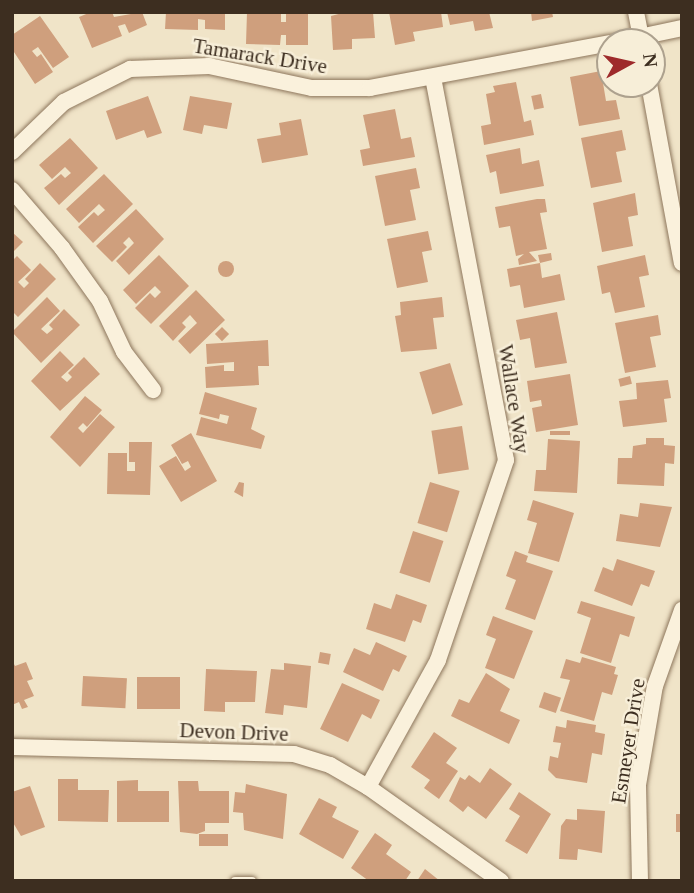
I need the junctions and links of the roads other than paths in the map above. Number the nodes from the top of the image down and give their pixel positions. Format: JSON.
{"nodes":[{"id":1,"x":596,"y":46,"type":"edge"},
{"id":2,"x":433,"y":77,"type":"junction"},
{"id":3,"x":652,"y":98,"type":"edge"},
{"id":4,"x":12,"y":152,"type":"edge"},
{"id":5,"x":12,"y":190,"type":"edge"},
{"id":6,"x":680,"y":244,"type":"edge"},
{"id":7,"x":682,"y":263,"type":"edge"},
{"id":8,"x":153,"y":390,"type":"dead end"},
{"id":9,"x":682,"y":610,"type":"edge"},
{"id":10,"x":12,"y":747,"type":"edge"},
{"id":11,"x":368,"y":787,"type":"junction"},
{"id":12,"x":235,"y":881,"type":"edge"},
{"id":13,"x":252,"y":881,"type":"edge"},
{"id":14,"x":501,"y":881,"type":"edge"},
{"id":15,"x":640,"y":881,"type":"edge"}],
"edges":[{"from":1,"to":2,"type":"street","name":"Tamarack Drive"},
{"from":2,"to":4,"type":"street","name":"Tamarack Drive"},
{"from":2,"to":11,"type":"street","name":"Wallace Way"},
{"from":3,"to":6,"type":"street"},
{"from":5,"to":8,"type":"street"},
{"from":6,"to":7,"type":"street"},
{"from":9,"to":15,"type":"street","name":"Esmeyer Drive"},
{"from":10,"to":11,"type":"street","name":"Devon Drive"},
{"from":11,"to":14,"type":"street","name":"Devon Drive"},
{"from":12,"to":13,"type":"lane"}]}
